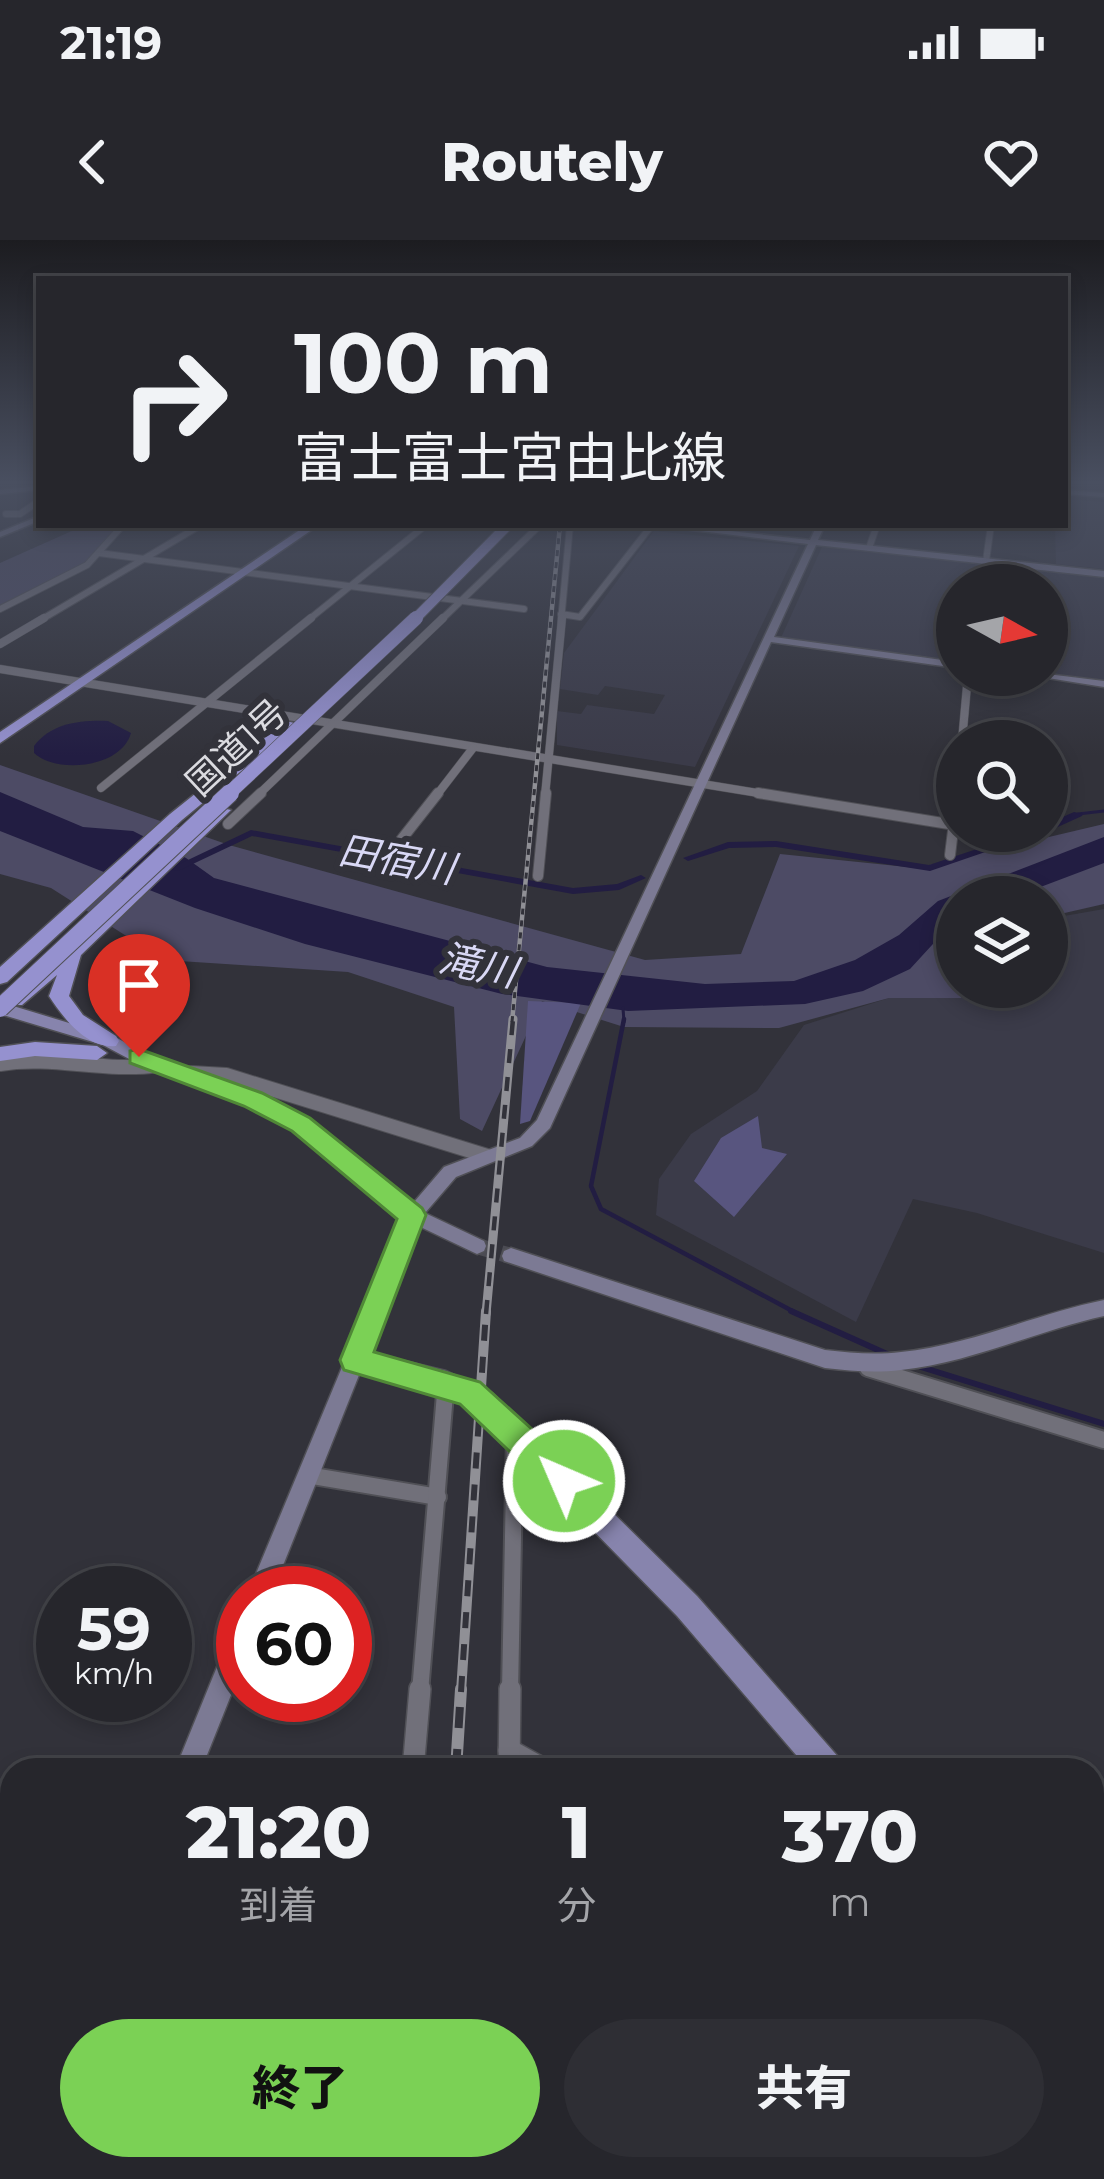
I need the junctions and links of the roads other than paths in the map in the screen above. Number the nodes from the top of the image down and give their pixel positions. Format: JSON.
{"nodes":[{"id":1,"x":70,"y":574,"type":"edge"},
{"id":2,"x":118,"y":574,"type":"edge"},
{"id":3,"x":240,"y":574,"type":"edge"},
{"id":4,"x":263,"y":574,"type":"edge"},
{"id":5,"x":364,"y":574,"type":"edge"},
{"id":6,"x":453,"y":574,"type":"edge"},
{"id":7,"x":489,"y":574,"type":"edge"},
{"id":8,"x":565,"y":574,"type":"edge"},
{"id":9,"x":614,"y":574,"type":"edge"},
{"id":10,"x":798,"y":574,"type":"edge"},
{"id":11,"x":350,"y":586,"type":"junction"},
{"id":12,"x":461,"y":601,"type":"junction"},
{"id":13,"x":0,"y":609,"type":"edge"},
{"id":14,"x":524,"y":609,"type":"dead end"},
{"id":15,"x":561,"y":614,"type":"junction"},
{"id":16,"x":768,"y":639,"type":"junction"},
{"id":17,"x":0,"y":644,"type":"edge"},
{"id":18,"x":936,"y":661,"type":"edge"},
{"id":19,"x":0,"y":670,"type":"edge"},
{"id":20,"x":1068,"y":680,"type":"edge"},
{"id":21,"x":82,"y":683,"type":"junction"},
{"id":22,"x":1104,"y":685,"type":"edge"},
{"id":23,"x":204,"y":703,"type":"junction"},
{"id":24,"x":297,"y":725,"type":"junction"},
{"id":25,"x":335,"y":725,"type":"junction"},
{"id":26,"x":0,"y":739,"type":"edge"},
{"id":27,"x":473,"y":748,"type":"junction"},
{"id":28,"x":548,"y":760,"type":"junction"},
{"id":29,"x":703,"y":784,"type":"junction"},
{"id":30,"x":101,"y":788,"type":"dead end"},
{"id":31,"x":936,"y":822,"type":"edge"},
{"id":32,"x":228,"y":824,"type":"dead end"},
{"id":33,"x":400,"y":840,"type":"dead end"},
{"id":34,"x":950,"y":852,"type":"edge"},
{"id":35,"x":950,"y":855,"type":"dead end"},
{"id":36,"x":538,"y":876,"type":"dead end"},
{"id":37,"x":38,"y":942,"type":"junction"},
{"id":38,"x":77,"y":951,"type":"junction"},
{"id":39,"x":0,"y":963,"type":"edge"},
{"id":40,"x":0,"y":978,"type":"edge"},
{"id":41,"x":0,"y":992,"type":"edge"},
{"id":42,"x":0,"y":1008,"type":"edge"},
{"id":43,"x":0,"y":1023,"type":"edge"},
{"id":44,"x":103,"y":1047,"type":"junction"},
{"id":45,"x":0,"y":1054,"type":"edge"},
{"id":46,"x":148,"y":1061,"type":"junction"},
{"id":47,"x":0,"y":1064,"type":"edge"},
{"id":48,"x":180,"y":1073,"type":"junction"},
{"id":49,"x":326,"y":1106,"type":"junction"},
{"id":50,"x":301,"y":1124,"type":"junction"},
{"id":51,"x":487,"y":1156,"type":"junction"},
{"id":52,"x":412,"y":1215,"type":"junction"},
{"id":53,"x":477,"y":1246,"type":"tunnel mouth"},
{"id":54,"x":511,"y":1256,"type":"tunnel mouth"},
{"id":55,"x":1104,"y":1309,"type":"edge"},
{"id":56,"x":355,"y":1360,"type":"junction"},
{"id":57,"x":858,"y":1365,"type":"junction"},
{"id":58,"x":446,"y":1382,"type":"junction"},
{"id":59,"x":515,"y":1432,"type":"junction"},
{"id":60,"x":1104,"y":1440,"type":"edge"},
{"id":61,"x":308,"y":1475,"type":"junction"},
{"id":62,"x":438,"y":1497,"type":"junction"},
{"id":63,"x":271,"y":1566,"type":"edge"},
{"id":64,"x":216,"y":1701,"type":"edge"},
{"id":65,"x":193,"y":1758,"type":"edge"},
{"id":66,"x":414,"y":1758,"type":"edge"},
{"id":67,"x":509,"y":1758,"type":"edge"},
{"id":68,"x":819,"y":1758,"type":"edge"}],
"edges":[{"from":1,"to":13,"type":"street"},
{"from":2,"to":17,"type":"street"},
{"from":3,"to":21,"type":"highway"},
{"from":4,"to":11,"type":"street"},
{"from":5,"to":11,"type":"street"},
{"from":6,"to":24,"type":"highway","name":"国道1号","bridge":true},
{"from":7,"to":12,"type":"street"},
{"from":8,"to":15,"type":"street"},
{"from":9,"to":15,"type":"street"},
{"from":10,"to":16,"type":"street"},
{"from":11,"to":12,"type":"street"},
{"from":11,"to":23,"type":"street"},
{"from":12,"to":14,"type":"street"},
{"from":12,"to":25,"type":"street"},
{"from":15,"to":28,"type":"street"},
{"from":16,"to":18,"type":"street"},
{"from":16,"to":29,"type":"street"},
{"from":19,"to":21,"type":"street"},
{"from":20,"to":22,"type":"street"},
{"from":21,"to":23,"type":"street"},
{"from":21,"to":26,"type":"highway"},
{"from":23,"to":25,"type":"street"},
{"from":23,"to":30,"type":"street"},
{"from":24,"to":37,"type":"highway"},
{"from":24,"to":38,"type":"highway","bridge":true},
{"from":24,"to":41,"type":"highway","name":"国道1号","bridge":true},
{"from":24,"to":42,"type":"highway","name":"国道1号","bridge":true},
{"from":25,"to":27,"type":"street"},
{"from":25,"to":32,"type":"street"},
{"from":27,"to":28,"type":"street"},
{"from":27,"to":33,"type":"street"},
{"from":28,"to":29,"type":"street"},
{"from":28,"to":36,"type":"street"},
{"from":29,"to":31,"type":"street"},
{"from":29,"to":51,"type":"street"},
{"from":34,"to":35,"type":"street"},
{"from":37,"to":39,"type":"highway"},
{"from":37,"to":40,"type":"highway"},
{"from":38,"to":42,"type":"highway"},
{"from":38,"to":44,"type":"highway"},
{"from":42,"to":44,"type":"main road"},
{"from":43,"to":44,"type":"main road"},
{"from":44,"to":45,"type":"highway"},
{"from":44,"to":46,"type":"main road"},
{"from":46,"to":47,"type":"street"},
{"from":46,"to":48,"type":"main road"},
{"from":48,"to":49,"type":"street"},
{"from":48,"to":50,"type":"main road"},
{"from":49,"to":50,"type":"street"},
{"from":49,"to":51,"type":"street"},
{"from":50,"to":52,"type":"main road"},
{"from":51,"to":52,"type":"street"},
{"from":52,"to":53,"type":"street"},
{"from":52,"to":56,"type":"main road"},
{"from":54,"to":57,"type":"street"},
{"from":55,"to":57,"type":"street"},
{"from":56,"to":58,"type":"main road"},
{"from":56,"to":61,"type":"street"},
{"from":57,"to":60,"type":"street"},
{"from":58,"to":59,"type":"main road"},
{"from":58,"to":62,"type":"street"},
{"from":59,"to":67,"type":"street"},
{"from":59,"to":68,"type":"main road"},
{"from":61,"to":62,"type":"street"},
{"from":61,"to":63,"type":"street"},
{"from":62,"to":66,"type":"street"},
{"from":64,"to":65,"type":"street"}]}
